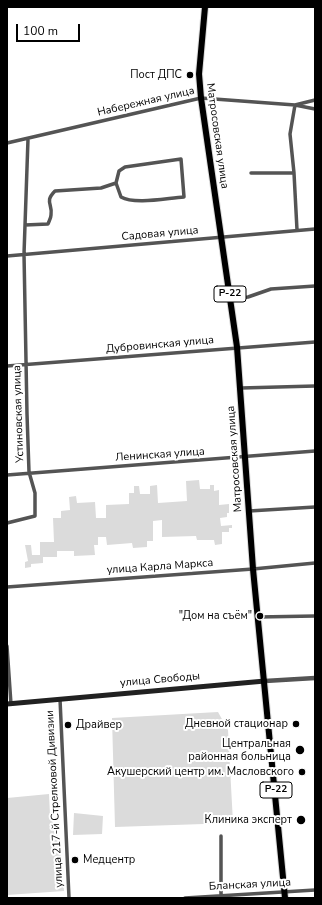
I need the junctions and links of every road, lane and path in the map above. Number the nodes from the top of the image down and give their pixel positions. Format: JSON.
{"nodes":[{"id":1,"x":205,"y":7,"type":"edge"},
{"id":2,"x":200,"y":98,"type":"junction"},
{"id":3,"x":315,"y":100,"type":"edge"},
{"id":4,"x":295,"y":105,"type":"junction"},
{"id":5,"x":315,"y":109,"type":"edge"},
{"id":6,"x":28,"y":139,"type":"junction"},
{"id":7,"x":7,"y":143,"type":"edge"},
{"id":8,"x":251,"y":173,"type":"dead end"},
{"id":9,"x":294,"y":173,"type":"junction"},
{"id":10,"x":116,"y":183,"type":"junction"},
{"id":11,"x":25,"y":225,"type":"junction"},
{"id":12,"x":315,"y":229,"type":"edge"},
{"id":13,"x":297,"y":230,"type":"junction"},
{"id":14,"x":221,"y":238,"type":"junction"},
{"id":15,"x":24,"y":254,"type":"junction"},
{"id":16,"x":7,"y":256,"type":"edge"},
{"id":17,"x":315,"y":286,"type":"edge"},
{"id":18,"x":231,"y":299,"type":"junction"},
{"id":19,"x":315,"y":342,"type":"edge"},
{"id":20,"x":237,"y":347,"type":"junction"},
{"id":21,"x":26,"y":364,"type":"junction"},
{"id":22,"x":7,"y":366,"type":"edge"},
{"id":23,"x":315,"y":386,"type":"edge"},
{"id":24,"x":240,"y":388,"type":"junction"},
{"id":25,"x":315,"y":451,"type":"edge"},
{"id":26,"x":245,"y":458,"type":"junction"},
{"id":27,"x":29,"y":472,"type":"junction"},
{"id":28,"x":7,"y":475,"type":"edge"},
{"id":29,"x":315,"y":508,"type":"edge"},
{"id":30,"x":249,"y":512,"type":"junction"},
{"id":31,"x":7,"y":523,"type":"edge"},
{"id":32,"x":315,"y":563,"type":"edge"},
{"id":33,"x":254,"y":569,"type":"junction"},
{"id":34,"x":7,"y":587,"type":"edge"},
{"id":35,"x":315,"y":616,"type":"edge"},
{"id":36,"x":258,"y":617,"type":"junction"},
{"id":37,"x":7,"y":646,"type":"edge"},
{"id":38,"x":315,"y":678,"type":"edge"},
{"id":39,"x":265,"y":681,"type":"junction"},
{"id":40,"x":60,"y":699,"type":"junction"},
{"id":41,"x":9,"y":704,"type":"edge"},
{"id":42,"x":221,"y":836,"type":"dead end"},
{"id":43,"x":315,"y":890,"type":"edge"},
{"id":44,"x":285,"y":895,"type":"edge"},
{"id":45,"x":221,"y":896,"type":"junction"},
{"id":46,"x":69,"y":898,"type":"edge"},
{"id":47,"x":185,"y":898,"type":"edge"}],
"edges":[{"from":1,"to":2,"type":"highway","name":"Матросовская улица","number":"Р-22"},
{"from":2,"to":4,"type":"street","name":"Набережная улица"},
{"from":2,"to":6,"type":"street","name":"Набережная улица"},
{"from":2,"to":14,"type":"highway","name":"Матросовская улица","number":"Р-22"},
{"from":3,"to":4,"type":"street"},
{"from":4,"to":5,"type":"street","name":"Набережная улица"},
{"from":4,"to":9,"type":"street"},
{"from":6,"to":7,"type":"street","name":"Набережная улица"},
{"from":6,"to":11,"type":"street","name":"Устиновская улица"},
{"from":8,"to":9,"type":"street"},
{"from":9,"to":13,"type":"street"},
{"from":10,"to":10,"type":"street"},
{"from":10,"to":11,"type":"street"},
{"from":11,"to":15,"type":"street","name":"Устиновская улица"},
{"from":12,"to":13,"type":"street","name":"Садовая улица"},
{"from":13,"to":14,"type":"street","name":"Садовая улица"},
{"from":14,"to":15,"type":"street","name":"Садовая улица"},
{"from":14,"to":18,"type":"highway","name":"Матросовская улица","number":"Р-22"},
{"from":15,"to":16,"type":"street","name":"Садовая улица"},
{"from":15,"to":21,"type":"street","name":"Устиновская улица"},
{"from":17,"to":18,"type":"street"},
{"from":18,"to":20,"type":"highway","name":"Матросовская улица","number":"Р-22"},
{"from":19,"to":20,"type":"street","name":"Дубровинская улица"},
{"from":20,"to":21,"type":"street","name":"Дубровинская улица"},
{"from":20,"to":24,"type":"highway","name":"Матросовская улица","number":"Р-22"},
{"from":21,"to":22,"type":"street","name":"Дубровинская улица"},
{"from":21,"to":27,"type":"street","name":"Устиновская улица"},
{"from":23,"to":24,"type":"street"},
{"from":24,"to":26,"type":"highway","name":"Матросовская улица","number":"Р-22"},
{"from":25,"to":26,"type":"street","name":"Ленинская улица"},
{"from":26,"to":27,"type":"street","name":"Ленинская улица"},
{"from":26,"to":30,"type":"highway","name":"Матросовская улица","number":"Р-22"},
{"from":27,"to":28,"type":"street","name":"Ленинская улица"},
{"from":27,"to":31,"type":"street","name":"Устиновская улица"},
{"from":29,"to":30,"type":"street"},
{"from":30,"to":33,"type":"highway","name":"Матросовская улица","number":"Р-22"},
{"from":32,"to":33,"type":"street","name":"улица Карла Маркса"},
{"from":33,"to":34,"type":"street","name":"улица Карла Маркса"},
{"from":33,"to":36,"type":"highway","name":"Матросовская улица","number":"Р-22"},
{"from":35,"to":36,"type":"street"},
{"from":36,"to":39,"type":"highway","name":"Матросовская улица","number":"Р-22"},
{"from":37,"to":41,"type":"street"},
{"from":38,"to":39,"type":"street","name":"улица Свободы"},
{"from":39,"to":40,"type":"main road","name":"улица Свободы"},
{"from":39,"to":44,"type":"highway","name":"Матросовская улица","number":"Р-22"},
{"from":40,"to":41,"type":"main road","name":"улица Свободы"},
{"from":40,"to":46,"type":"street","name":"улица 217-й Стрелковой Дивизии"},
{"from":42,"to":45,"type":"street"},
{"from":43,"to":44,"type":"street","name":"Бланская улица"},
{"from":44,"to":45,"type":"street","name":"Бланская улица"},
{"from":45,"to":47,"type":"street","name":"Бланская улица"}]}
